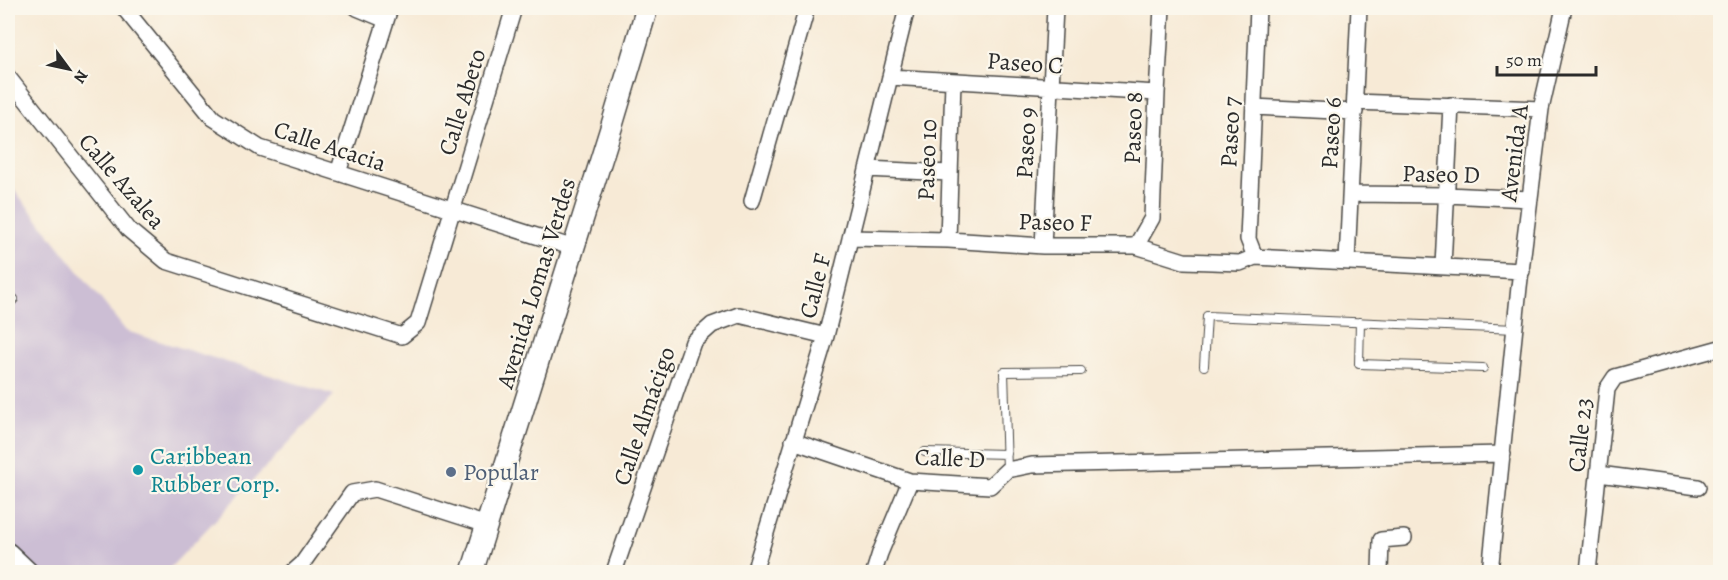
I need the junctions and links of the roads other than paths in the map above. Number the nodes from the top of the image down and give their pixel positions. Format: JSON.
{"nodes":[{"id":1,"x":124,"y":8,"type":"edge"},
{"id":2,"x":357,"y":8,"type":"edge"},
{"id":3,"x":514,"y":8,"type":"edge"},
{"id":4,"x":647,"y":8,"type":"edge"},
{"id":5,"x":807,"y":8,"type":"edge"},
{"id":6,"x":907,"y":8,"type":"edge"},
{"id":7,"x":1055,"y":8,"type":"edge"},
{"id":8,"x":1162,"y":8,"type":"edge"},
{"id":9,"x":1258,"y":8,"type":"edge"},
{"id":10,"x":1359,"y":8,"type":"edge"},
{"id":11,"x":1564,"y":8,"type":"edge"},
{"id":12,"x":388,"y":14,"type":"edge"},
{"id":13,"x":8,"y":77,"type":"edge"},
{"id":14,"x":890,"y":77,"type":"junction"},
{"id":15,"x":953,"y":81,"type":"junction"},
{"id":16,"x":1051,"y":87,"type":"junction"},
{"id":17,"x":1157,"y":93,"type":"junction"},
{"id":18,"x":1451,"y":105,"type":"junction"},
{"id":19,"x":1254,"y":107,"type":"junction"},
{"id":20,"x":1355,"y":107,"type":"junction"},
{"id":21,"x":1541,"y":109,"type":"junction"},
{"id":22,"x":867,"y":169,"type":"junction"},
{"id":23,"x":338,"y":173,"type":"junction"},
{"id":24,"x":949,"y":173,"type":"junction"},
{"id":25,"x":1351,"y":194,"type":"junction"},
{"id":26,"x":1447,"y":195,"type":"junction"},
{"id":27,"x":1530,"y":199,"type":"junction"},
{"id":28,"x":752,"y":201,"type":"dead end"},
{"id":29,"x":454,"y":210,"type":"junction"},
{"id":30,"x":850,"y":238,"type":"junction"},
{"id":31,"x":948,"y":240,"type":"junction"},
{"id":32,"x":1043,"y":246,"type":"junction"},
{"id":33,"x":1136,"y":246,"type":"junction"},
{"id":34,"x":574,"y":248,"type":"junction"},
{"id":35,"x":1255,"y":256,"type":"junction"},
{"id":36,"x":1347,"y":261,"type":"junction"},
{"id":37,"x":1443,"y":266,"type":"junction"},
{"id":38,"x":1522,"y":271,"type":"junction"},
{"id":39,"x":14,"y":298,"type":"dead end"},
{"id":40,"x":8,"y":305,"type":"edge"},
{"id":41,"x":1360,"y":322,"type":"junction"},
{"id":42,"x":364,"y":324,"type":"joint"},
{"id":43,"x":1516,"y":329,"type":"junction"},
{"id":44,"x":826,"y":336,"type":"junction"},
{"id":45,"x":1720,"y":348,"type":"edge"},
{"id":46,"x":1204,"y":366,"type":"dead end"},
{"id":47,"x":1483,"y":368,"type":"dead end"},
{"id":48,"x":1081,"y":371,"type":"dead end"},
{"id":49,"x":793,"y":441,"type":"junction"},
{"id":50,"x":925,"y":452,"type":"dead end"},
{"id":51,"x":1007,"y":454,"type":"junction"},
{"id":52,"x":1503,"y":454,"type":"junction"},
{"id":53,"x":1007,"y":470,"type":"junction"},
{"id":54,"x":1599,"y":474,"type":"junction"},
{"id":55,"x":910,"y":481,"type":"junction"},
{"id":56,"x":1698,"y":487,"type":"dead end"},
{"id":57,"x":487,"y":525,"type":"junction"},
{"id":58,"x":1404,"y":538,"type":"dead end"},
{"id":59,"x":8,"y":554,"type":"edge"},
{"id":60,"x":27,"y":573,"type":"edge"},
{"id":61,"x":293,"y":573,"type":"edge"},
{"id":62,"x":472,"y":573,"type":"edge"},
{"id":63,"x":614,"y":573,"type":"edge"},
{"id":64,"x":754,"y":573,"type":"edge"},
{"id":65,"x":874,"y":573,"type":"edge"},
{"id":66,"x":1380,"y":573,"type":"edge"},
{"id":67,"x":1490,"y":573,"type":"edge"},
{"id":68,"x":1588,"y":573,"type":"edge"}],
"edges":[{"from":1,"to":23,"type":"street","name":"Calle Acacia"},
{"from":2,"to":12,"type":"street"},
{"from":3,"to":29,"type":"street","name":"Calle Abeto"},
{"from":4,"to":34,"type":"street","name":"Avenida Lomas Verdes"},
{"from":5,"to":28,"type":"street"},
{"from":6,"to":14,"type":"street","name":"Calle F"},
{"from":7,"to":16,"type":"street","name":"Paseo 9"},
{"from":8,"to":17,"type":"street","name":"Paseo 8"},
{"from":9,"to":19,"type":"street","name":"Paseo 7"},
{"from":10,"to":20,"type":"street","name":"Paseo 6"},
{"from":11,"to":21,"type":"street","name":"Avenida A"},
{"from":12,"to":23,"type":"street"},
{"from":13,"to":42,"type":"street","name":"Calle Azalea"},
{"from":14,"to":15,"type":"street","name":"Paseo C"},
{"from":14,"to":22,"type":"street","name":"Calle F"},
{"from":15,"to":16,"type":"street","name":"Paseo C"},
{"from":15,"to":24,"type":"street","name":"Paseo 10"},
{"from":16,"to":17,"type":"street","name":"Paseo C"},
{"from":16,"to":32,"type":"street","name":"Paseo 9"},
{"from":17,"to":33,"type":"street","name":"Paseo 8"},
{"from":18,"to":20,"type":"street"},
{"from":18,"to":21,"type":"street"},
{"from":18,"to":26,"type":"street"},
{"from":19,"to":20,"type":"street"},
{"from":19,"to":35,"type":"street","name":"Paseo 7"},
{"from":20,"to":25,"type":"street","name":"Paseo 6"},
{"from":21,"to":27,"type":"street","name":"Avenida A"},
{"from":22,"to":24,"type":"street"},
{"from":22,"to":30,"type":"street","name":"Calle F"},
{"from":23,"to":29,"type":"street","name":"Calle Acacia"},
{"from":24,"to":31,"type":"street","name":"Paseo 10"},
{"from":25,"to":26,"type":"street","name":"Paseo D"},
{"from":25,"to":36,"type":"street","name":"Paseo 6"},
{"from":26,"to":27,"type":"street","name":"Paseo D"},
{"from":26,"to":37,"type":"street"},
{"from":27,"to":38,"type":"street","name":"Avenida A"},
{"from":29,"to":34,"type":"street","name":"Calle Acacia"},
{"from":29,"to":42,"type":"street","name":"Calle Abeto"},
{"from":30,"to":31,"type":"street","name":"Paseo F"},
{"from":30,"to":44,"type":"street","name":"Calle F"},
{"from":31,"to":32,"type":"street","name":"Paseo F"},
{"from":32,"to":33,"type":"street","name":"Paseo F"},
{"from":33,"to":35,"type":"street","name":"Paseo F"},
{"from":34,"to":57,"type":"street","name":"Avenida Lomas Verdes"},
{"from":35,"to":36,"type":"street"},
{"from":36,"to":37,"type":"street"},
{"from":37,"to":38,"type":"street"},
{"from":38,"to":43,"type":"street","name":"Avenida A"},
{"from":39,"to":40,"type":"lane"},
{"from":41,"to":43,"type":"lane"},
{"from":41,"to":46,"type":"lane"},
{"from":41,"to":47,"type":"lane"},
{"from":43,"to":52,"type":"street"},
{"from":44,"to":49,"type":"street","name":"Calle F"},
{"from":44,"to":63,"type":"street","name":"Calle Almácigo"},
{"from":45,"to":54,"type":"street","name":"Calle 23"},
{"from":48,"to":51,"type":"lane"},
{"from":49,"to":55,"type":"street","name":"Calle D"},
{"from":49,"to":64,"type":"street","name":"Calle F"},
{"from":50,"to":51,"type":"lane"},
{"from":51,"to":53,"type":"lane"},
{"from":52,"to":53,"type":"street","name":"Calle D"},
{"from":52,"to":67,"type":"street"},
{"from":53,"to":55,"type":"street","name":"Calle D"},
{"from":54,"to":56,"type":"street"},
{"from":54,"to":68,"type":"street","name":"Calle 23"},
{"from":55,"to":65,"type":"street"},
{"from":57,"to":61,"type":"street"},
{"from":57,"to":62,"type":"street","name":"Avenida Lomas Verdes"},
{"from":58,"to":66,"type":"street"},
{"from":59,"to":60,"type":"street"}]}
